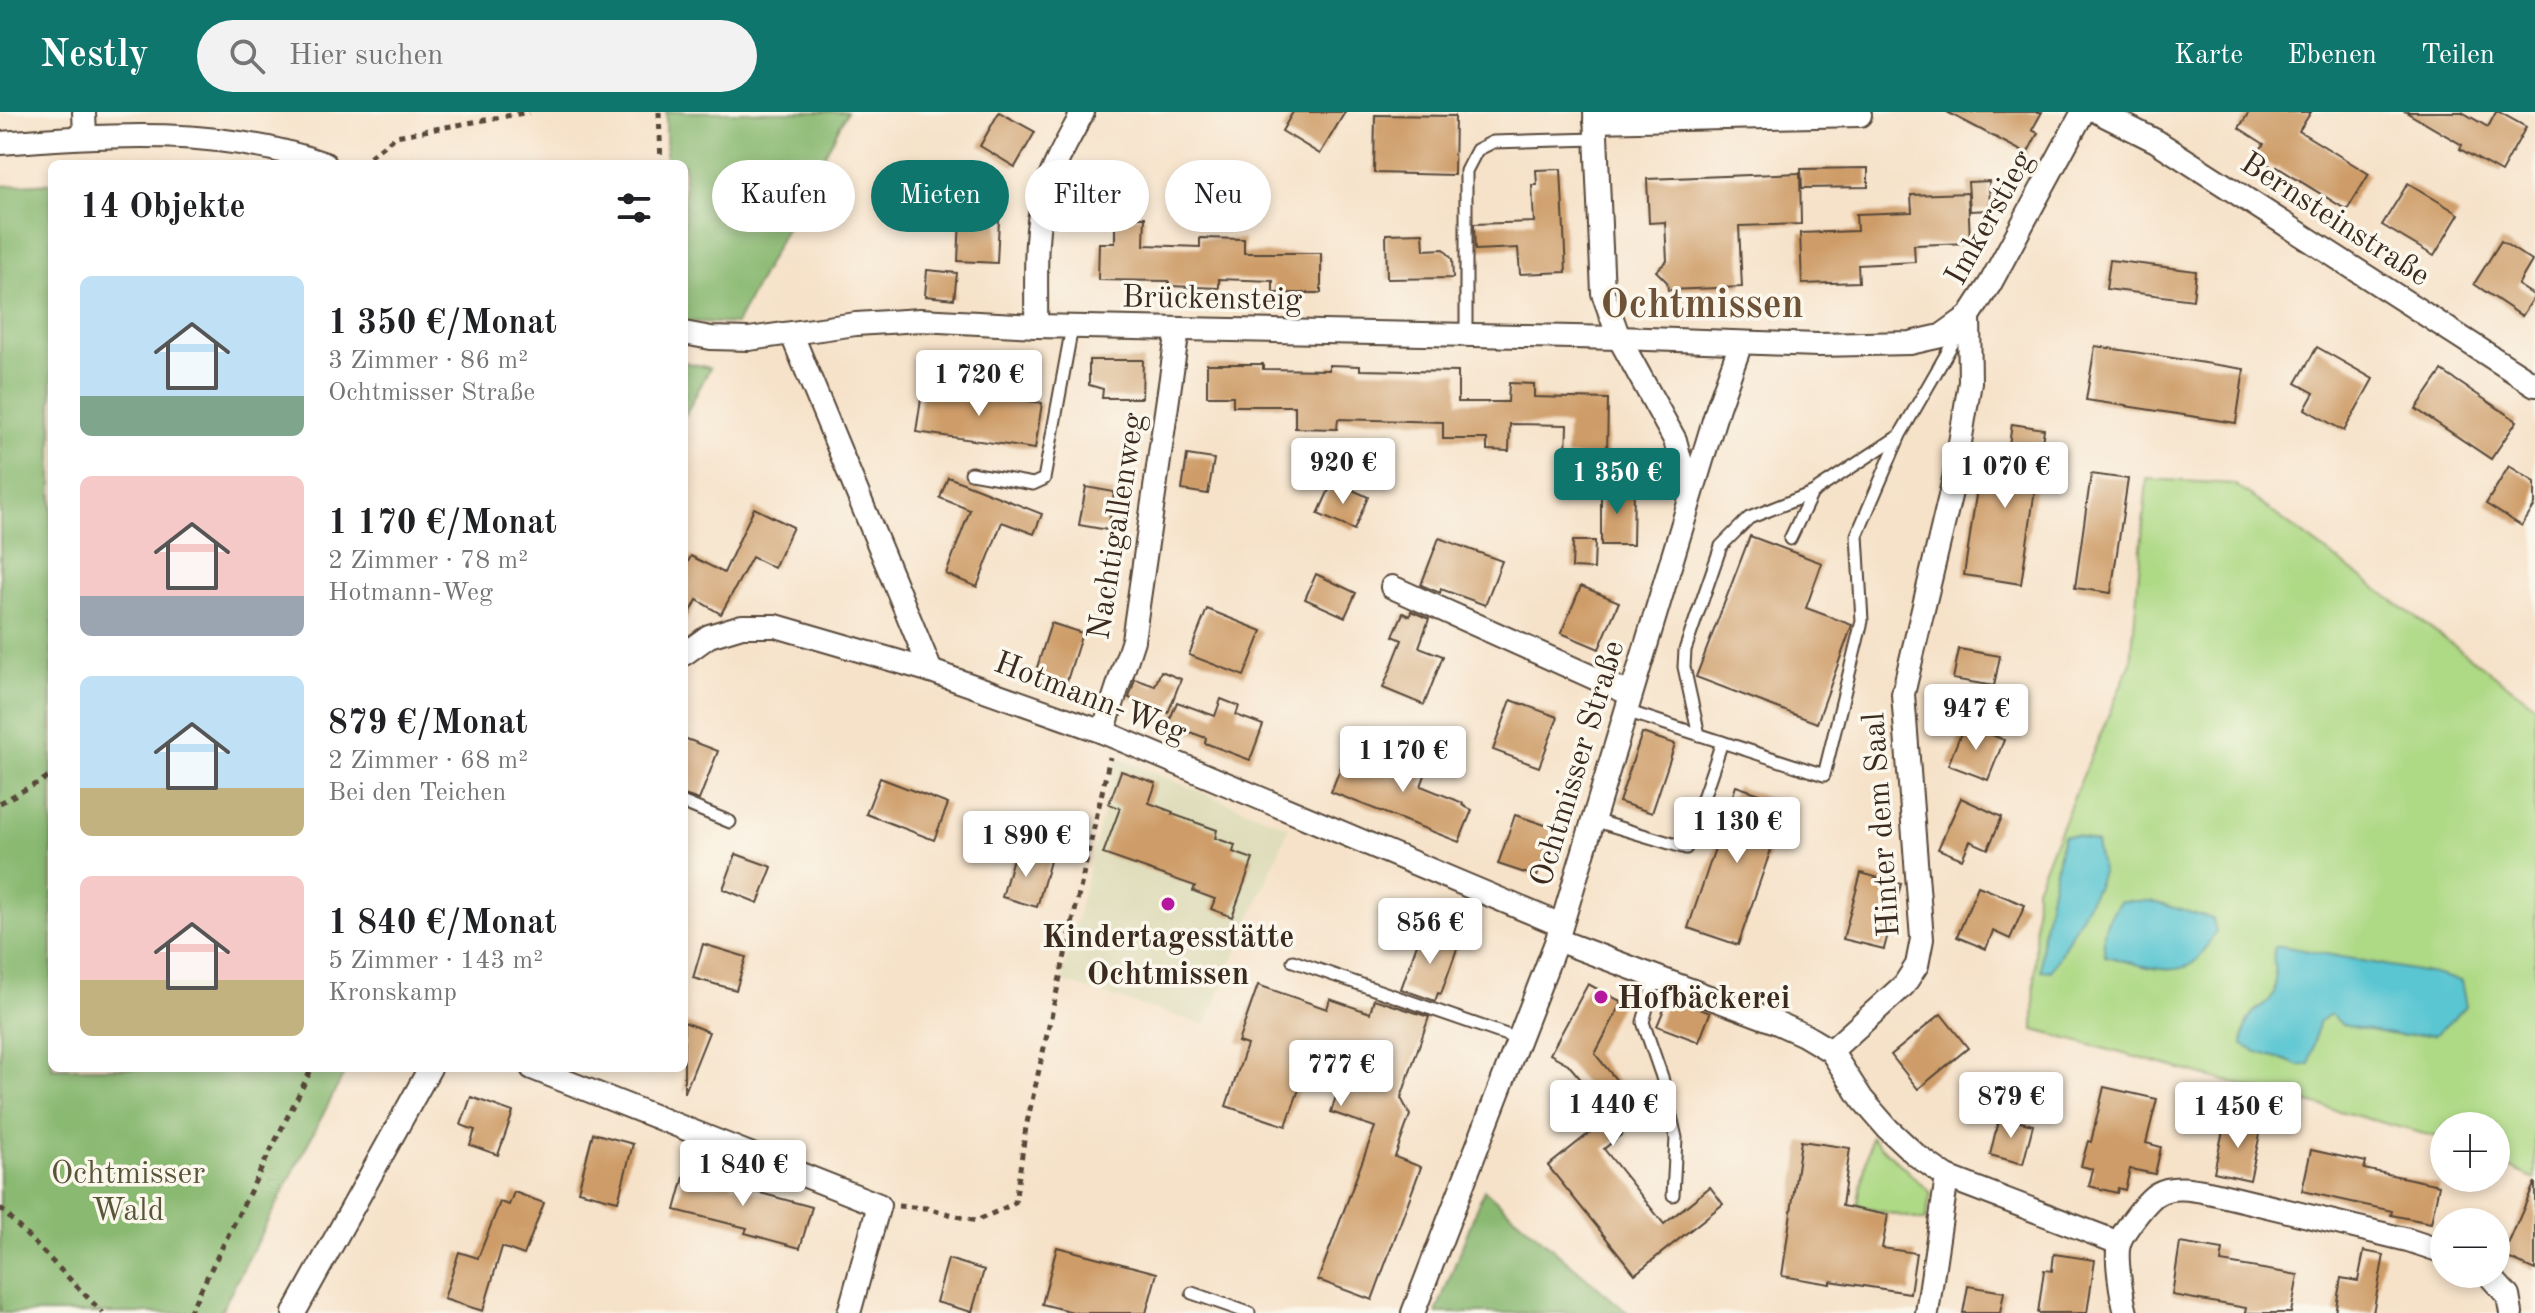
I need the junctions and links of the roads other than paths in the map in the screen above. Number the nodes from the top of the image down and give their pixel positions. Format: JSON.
{"nodes":[{"id":1,"x":84,"y":112,"type":"edge"},
{"id":2,"x":1083,"y":112,"type":"edge"},
{"id":3,"x":2083,"y":112,"type":"edge"},
{"id":4,"x":2098,"y":112,"type":"edge"},
{"id":5,"x":1860,"y":115,"type":"dead end"},
{"id":6,"x":1595,"y":124,"type":"edge"},
{"id":7,"x":85,"y":136,"type":"junction"},
{"id":8,"x":0,"y":143,"type":"edge"},
{"id":9,"x":314,"y":160,"type":"edge"},
{"id":10,"x":1969,"y":316,"type":"junction"},
{"id":11,"x":1036,"y":326,"type":"junction"},
{"id":12,"x":1072,"y":327,"type":"junction"},
{"id":13,"x":1178,"y":329,"type":"junction"},
{"id":14,"x":688,"y":334,"type":"edge"},
{"id":15,"x":1466,"y":334,"type":"junction"},
{"id":16,"x":792,"y":335,"type":"junction"},
{"id":17,"x":1619,"y":338,"type":"junction"},
{"id":18,"x":1741,"y":343,"type":"junction"},
{"id":19,"x":2535,"y":385,"type":"edge"},
{"id":20,"x":1900,"y":435,"type":"junction"},
{"id":21,"x":971,"y":473,"type":"dead end"},
{"id":22,"x":1812,"y":493,"type":"junction"},
{"id":23,"x":1690,"y":498,"type":"junction"},
{"id":24,"x":1790,"y":539,"type":"dead end"},
{"id":25,"x":1392,"y":587,"type":"dead end"},
{"id":26,"x":688,"y":651,"type":"edge"},
{"id":27,"x":931,"y":671,"type":"junction"},
{"id":28,"x":1628,"y":702,"type":"junction"},
{"id":29,"x":1110,"y":734,"type":"junction"},
{"id":30,"x":1699,"y":735,"type":"junction"},
{"id":31,"x":1722,"y":742,"type":"junction"},
{"id":32,"x":688,"y":805,"type":"edge"},
{"id":33,"x":1592,"y":820,"type":"junction"},
{"id":34,"x":730,"y":822,"type":"dead end"},
{"id":35,"x":1559,"y":933,"type":"junction"},
{"id":36,"x":1293,"y":961,"type":"dead end"},
{"id":37,"x":1656,"y":977,"type":"junction"},
{"id":38,"x":1518,"y":1039,"type":"junction"},
{"id":39,"x":1831,"y":1051,"type":"junction"},
{"id":40,"x":428,"y":1072,"type":"edge"},
{"id":41,"x":542,"y":1072,"type":"edge"},
{"id":42,"x":1947,"y":1177,"type":"junction"},
{"id":43,"x":1673,"y":1195,"type":"dead end"},
{"id":44,"x":2119,"y":1243,"type":"junction"},
{"id":45,"x":2430,"y":1248,"type":"edge"},
{"id":46,"x":2501,"y":1288,"type":"edge"},
{"id":47,"x":1192,"y":1293,"type":"dead end"},
{"id":48,"x":294,"y":1313,"type":"edge"},
{"id":49,"x":849,"y":1313,"type":"edge"},
{"id":50,"x":1249,"y":1313,"type":"edge"},
{"id":51,"x":1413,"y":1313,"type":"edge"},
{"id":52,"x":1927,"y":1313,"type":"edge"},
{"id":53,"x":2126,"y":1313,"type":"edge"},
{"id":54,"x":2511,"y":1313,"type":"edge"}],
"edges":[{"from":1,"to":7,"type":"street"},
{"from":2,"to":11,"type":"street"},
{"from":3,"to":10,"type":"street","name":"Imkerstieg"},
{"from":4,"to":19,"type":"street","name":"Bernsteinstraße"},
{"from":5,"to":6,"type":"street"},
{"from":6,"to":15,"type":"lane"},
{"from":6,"to":17,"type":"street"},
{"from":7,"to":8,"type":"street"},
{"from":7,"to":9,"type":"street"},
{"from":10,"to":18,"type":"street","name":"Imkerstieg"},
{"from":10,"to":20,"type":"lane"},
{"from":10,"to":39,"type":"street","name":"Hinter dem Saal"},
{"from":11,"to":12,"type":"street","name":"Brückensteig"},
{"from":11,"to":16,"type":"street","name":"Brückensteig"},
{"from":12,"to":13,"type":"street","name":"Brückensteig"},
{"from":12,"to":21,"type":"lane"},
{"from":13,"to":15,"type":"street","name":"Brückensteig"},
{"from":13,"to":29,"type":"street","name":"Nachtigallenweg"},
{"from":14,"to":16,"type":"street","name":"Brückensteig"},
{"from":15,"to":17,"type":"street","name":"Brückensteig"},
{"from":16,"to":27,"type":"street"},
{"from":17,"to":18,"type":"street","name":"Brückensteig"},
{"from":17,"to":23,"type":"street"},
{"from":18,"to":23,"type":"street","name":"Ochtmisser Straße"},
{"from":20,"to":22,"type":"lane"},
{"from":20,"to":31,"type":"lane"},
{"from":22,"to":24,"type":"lane"},
{"from":22,"to":30,"type":"lane"},
{"from":23,"to":28,"type":"street","name":"Ochtmisser Straße"},
{"from":25,"to":28,"type":"street"},
{"from":26,"to":27,"type":"street","name":"Hotmann-Weg"},
{"from":27,"to":29,"type":"street","name":"Hotmann-Weg"},
{"from":28,"to":30,"type":"lane"},
{"from":28,"to":33,"type":"street","name":"Ochtmisser Straße"},
{"from":29,"to":35,"type":"street","name":"Hotmann-Weg"},
{"from":30,"to":31,"type":"lane"},
{"from":31,"to":33,"type":"lane"},
{"from":32,"to":34,"type":"lane"},
{"from":33,"to":35,"type":"street","name":"Ochtmisser Straße"},
{"from":35,"to":37,"type":"street"},
{"from":35,"to":38,"type":"street","name":"Ochtmisser Straße"},
{"from":36,"to":38,"type":"lane"},
{"from":37,"to":39,"type":"street"},
{"from":37,"to":43,"type":"lane"},
{"from":38,"to":51,"type":"street","name":"Ochtmisser Straße"},
{"from":39,"to":42,"type":"street"},
{"from":40,"to":48,"type":"street"},
{"from":41,"to":49,"type":"street"},
{"from":42,"to":44,"type":"street"},
{"from":42,"to":52,"type":"street"},
{"from":44,"to":45,"type":"street"},
{"from":44,"to":53,"type":"street"},
{"from":46,"to":54,"type":"street"},
{"from":47,"to":50,"type":"lane"}]}
